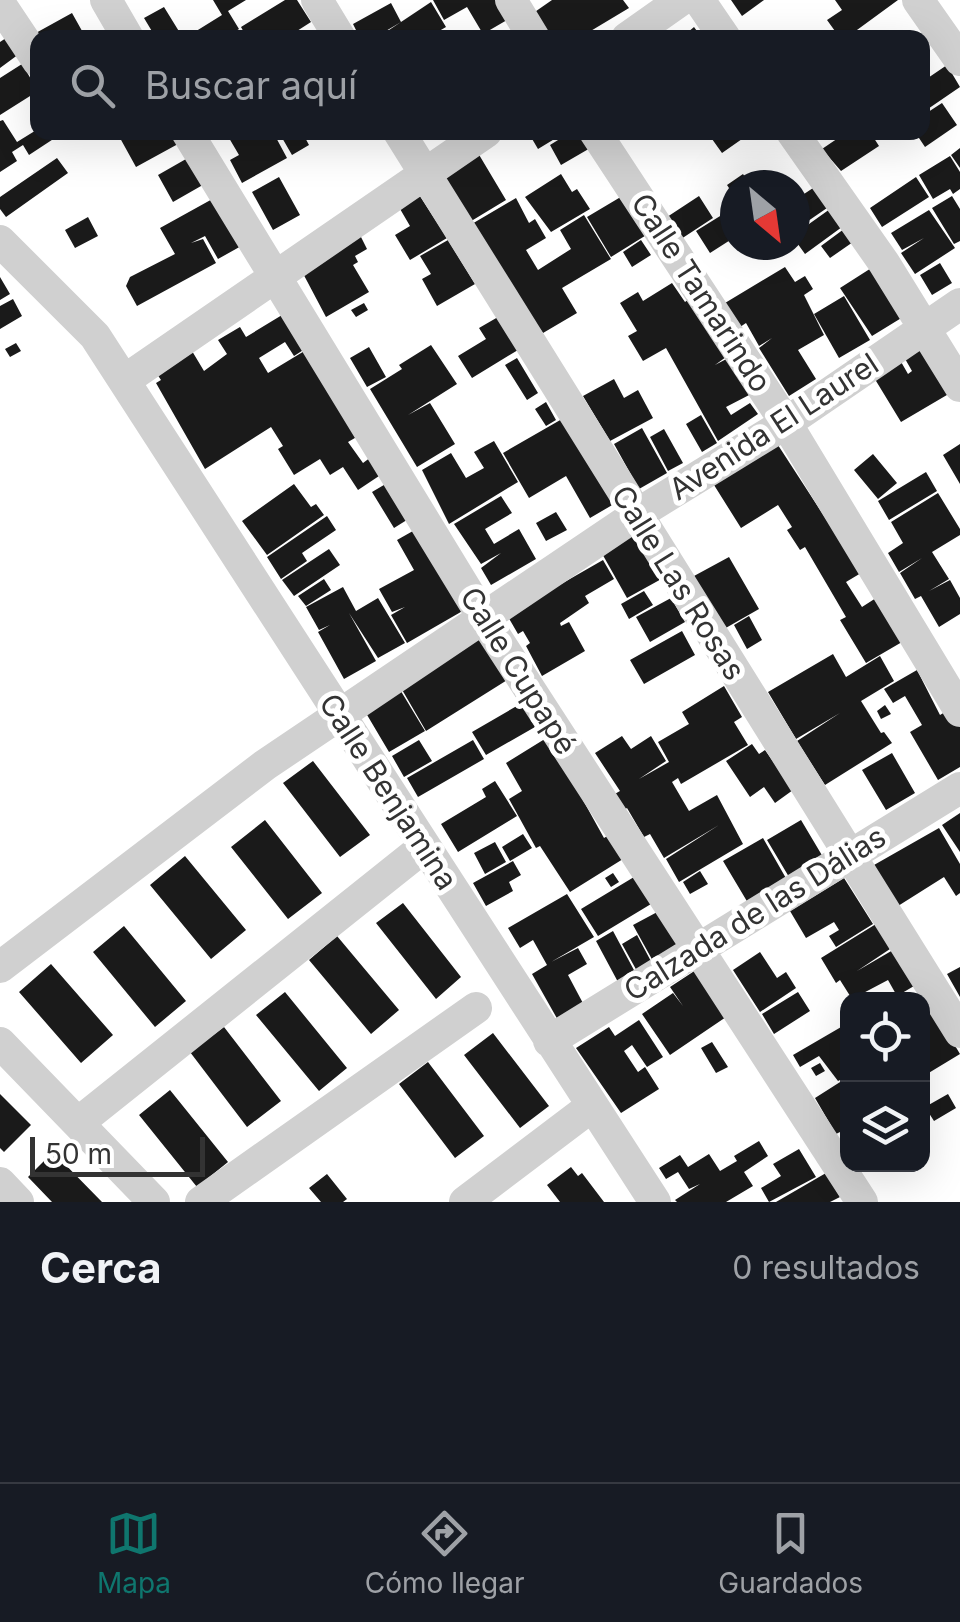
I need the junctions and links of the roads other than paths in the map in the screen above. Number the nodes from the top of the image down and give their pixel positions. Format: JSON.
{"nodes":[{"id":1,"x":106,"y":0,"type":"edge"},
{"id":2,"x":317,"y":0,"type":"edge"},
{"id":3,"x":511,"y":0,"type":"edge"},
{"id":4,"x":681,"y":0,"type":"edge"},
{"id":5,"x":699,"y":0,"type":"edge"},
{"id":6,"x":918,"y":0,"type":"edge"},
{"id":7,"x":0,"y":4,"type":"edge"},
{"id":8,"x":123,"y":30,"type":"edge"},
{"id":9,"x":335,"y":30,"type":"edge"},
{"id":10,"x":529,"y":30,"type":"edge"},
{"id":11,"x":638,"y":30,"type":"edge"},
{"id":12,"x":720,"y":30,"type":"edge"},
{"id":13,"x":30,"y":49,"type":"edge"},
{"id":14,"x":960,"y":60,"type":"edge"},
{"id":15,"x":191,"y":140,"type":"edge"},
{"id":16,"x":404,"y":140,"type":"edge"},
{"id":17,"x":474,"y":140,"type":"edge"},
{"id":18,"x":600,"y":140,"type":"edge"},
{"id":19,"x":798,"y":140,"type":"edge"},
{"id":20,"x":425,"y":173,"type":"junction"},
{"id":21,"x":0,"y":241,"type":"edge"},
{"id":22,"x":274,"y":275,"type":"junction"},
{"id":23,"x":960,"y":304,"type":"edge"},
{"id":24,"x":924,"y":328,"type":"junction"},
{"id":25,"x":125,"y":380,"type":"junction"},
{"id":26,"x":960,"y":386,"type":"edge"},
{"id":27,"x":786,"y":423,"type":"junction"},
{"id":28,"x":636,"y":515,"type":"junction"},
{"id":29,"x":484,"y":619,"type":"junction"},
{"id":30,"x":960,"y":711,"type":"edge"},
{"id":31,"x":338,"y":714,"type":"junction"},
{"id":32,"x":960,"y":788,"type":"edge"},
{"id":33,"x":424,"y":848,"type":"junction"},
{"id":34,"x":848,"y":856,"type":"junction"},
{"id":35,"x":697,"y":950,"type":"junction"},
{"id":36,"x":0,"y":967,"type":"edge"},
{"id":37,"x":476,"y":1008,"type":"dead end"},
{"id":38,"x":960,"y":1032,"type":"edge"},
{"id":39,"x":549,"y":1041,"type":"junction"},
{"id":40,"x":0,"y":1043,"type":"edge"},
{"id":41,"x":592,"y":1106,"type":"junction"},
{"id":42,"x":78,"y":1124,"type":"junction"},
{"id":43,"x":0,"y":1183,"type":"edge"},
{"id":44,"x":18,"y":1202,"type":"edge"},
{"id":45,"x":154,"y":1202,"type":"edge"},
{"id":46,"x":201,"y":1202,"type":"edge"},
{"id":47,"x":464,"y":1202,"type":"edge"},
{"id":48,"x":655,"y":1202,"type":"edge"},
{"id":49,"x":862,"y":1202,"type":"edge"}],
"edges":[{"from":1,"to":8,"type":"street"},
{"from":2,"to":9,"type":"street"},
{"from":3,"to":10,"type":"street"},
{"from":4,"to":11,"type":"street"},
{"from":5,"to":12,"type":"street"},
{"from":6,"to":14,"type":"street"},
{"from":7,"to":13,"type":"street"},
{"from":15,"to":22,"type":"street","name":"Calle Cupapé"},
{"from":16,"to":20,"type":"street","name":"Calle Las Rosas"},
{"from":17,"to":20,"type":"street"},
{"from":18,"to":27,"type":"street","name":"Calle Tamarindo"},
{"from":19,"to":24,"type":"street"},
{"from":20,"to":22,"type":"street"},
{"from":20,"to":28,"type":"street","name":"Calle Las Rosas"},
{"from":21,"to":25,"type":"street","name":"Calle Benjamina"},
{"from":22,"to":25,"type":"street"},
{"from":22,"to":29,"type":"street","name":"Calle Cupapé"},
{"from":23,"to":24,"type":"street","name":"Avenida El Laurel"},
{"from":24,"to":26,"type":"street"},
{"from":24,"to":27,"type":"street","name":"Avenida El Laurel"},
{"from":25,"to":31,"type":"street","name":"Calle Benjamina"},
{"from":27,"to":28,"type":"street","name":"Avenida El Laurel"},
{"from":27,"to":30,"type":"street","name":"Calle Tamarindo"},
{"from":28,"to":29,"type":"street","name":"Avenida El Laurel"},
{"from":28,"to":34,"type":"street","name":"Calle Las Rosas"},
{"from":29,"to":31,"type":"street","name":"Avenida El Laurel"},
{"from":29,"to":35,"type":"street","name":"Calle Cupapé"},
{"from":31,"to":33,"type":"street","name":"Calle Benjamina"},
{"from":31,"to":36,"type":"street","name":"Avenida El Laurel"},
{"from":32,"to":34,"type":"street","name":"Calzada de las Dálias"},
{"from":33,"to":39,"type":"street","name":"Calle Benjamina"},
{"from":33,"to":42,"type":"street"},
{"from":34,"to":35,"type":"street","name":"Calzada de las Dálias"},
{"from":34,"to":38,"type":"street","name":"Calle Las Rosas"},
{"from":35,"to":39,"type":"street","name":"Calzada de las Dálias"},
{"from":35,"to":49,"type":"street","name":"Calle Cupapé"},
{"from":37,"to":46,"type":"street"},
{"from":39,"to":41,"type":"street","name":"Calle Benjamina"},
{"from":40,"to":42,"type":"street"},
{"from":41,"to":47,"type":"street"},
{"from":41,"to":48,"type":"street","name":"Calle Benjamina"},
{"from":42,"to":45,"type":"street"},
{"from":43,"to":44,"type":"street"}]}
